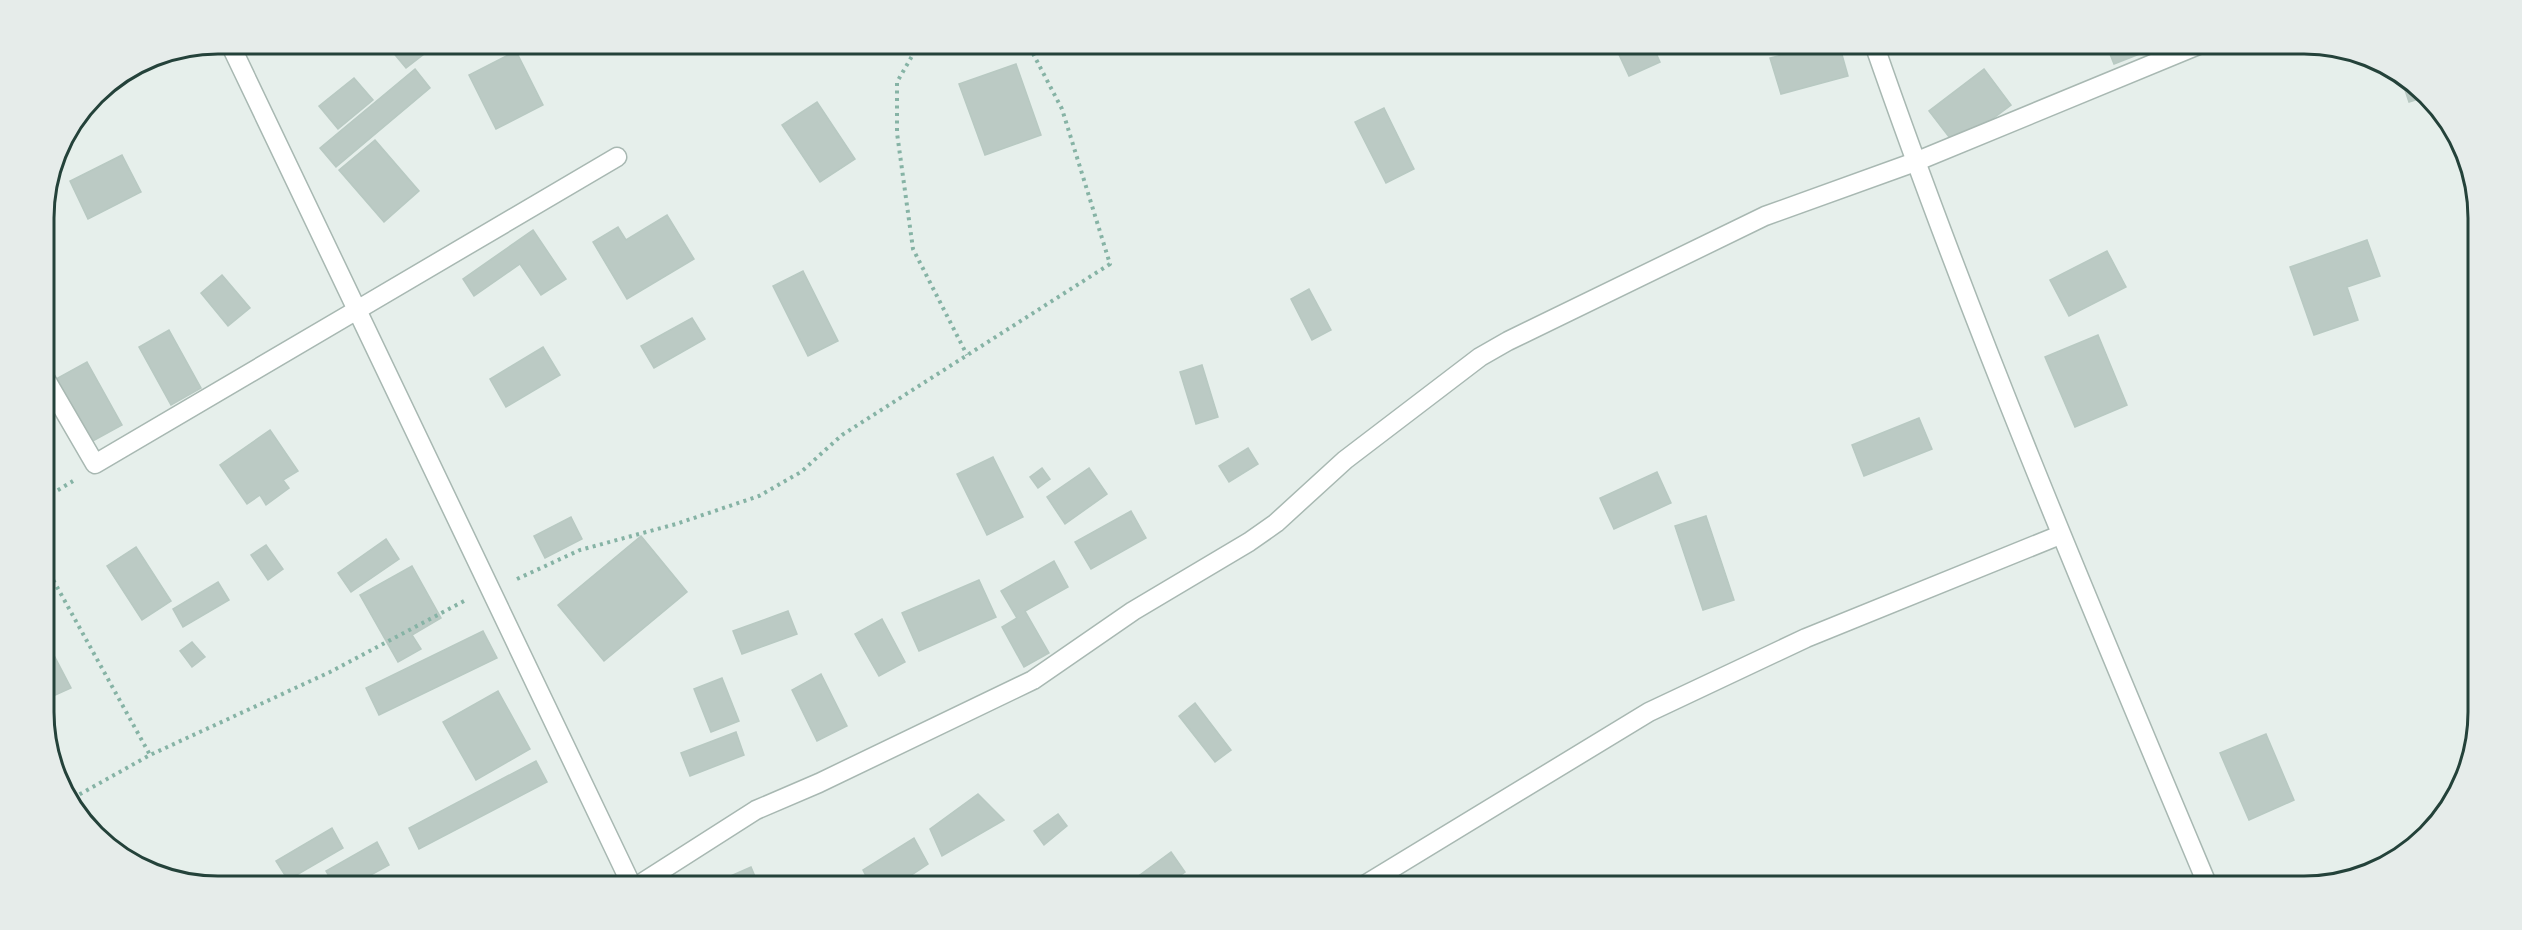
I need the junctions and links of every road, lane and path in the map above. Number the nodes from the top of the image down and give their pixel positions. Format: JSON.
{"nodes":[{"id":1,"x":235,"y":54,"type":"edge"},
{"id":2,"x":913,"y":54,"type":"edge"},
{"id":3,"x":1033,"y":54,"type":"edge"},
{"id":4,"x":1877,"y":54,"type":"edge"},
{"id":5,"x":2177,"y":54,"type":"edge"},
{"id":6,"x":618,"y":157,"type":"dead end"},
{"id":7,"x":1915,"y":162,"type":"junction"},
{"id":8,"x":357,"y":310,"type":"junction"},
{"id":9,"x":967,"y":355,"type":"junction"},
{"id":10,"x":54,"y":393,"type":"edge"},
{"id":11,"x":2060,"y":535,"type":"junction"},
{"id":12,"x":54,"y":581,"type":"edge"},
{"id":13,"x":490,"y":589,"type":"junction"},
{"id":14,"x":150,"y":755,"type":"junction"},
{"id":15,"x":78,"y":795,"type":"edge"},
{"id":16,"x":627,"y":876,"type":"edge"},
{"id":17,"x":653,"y":876,"type":"edge"},
{"id":18,"x":1380,"y":876,"type":"edge"},
{"id":19,"x":2204,"y":876,"type":"edge"}],
"edges":[{"from":1,"to":8,"type":"street"},
{"from":2,"to":9,"type":"path"},
{"from":3,"to":9,"type":"path"},
{"from":4,"to":7,"type":"street"},
{"from":5,"to":7,"type":"street"},
{"from":6,"to":8,"type":"street"},
{"from":7,"to":11,"type":"street"},
{"from":7,"to":17,"type":"street"},
{"from":8,"to":10,"type":"street"},
{"from":8,"to":13,"type":"street"},
{"from":9,"to":13,"type":"path"},
{"from":11,"to":18,"type":"street"},
{"from":11,"to":19,"type":"street"},
{"from":12,"to":14,"type":"path"},
{"from":13,"to":14,"type":"path"},
{"from":13,"to":16,"type":"street"},
{"from":14,"to":15,"type":"path"}]}
